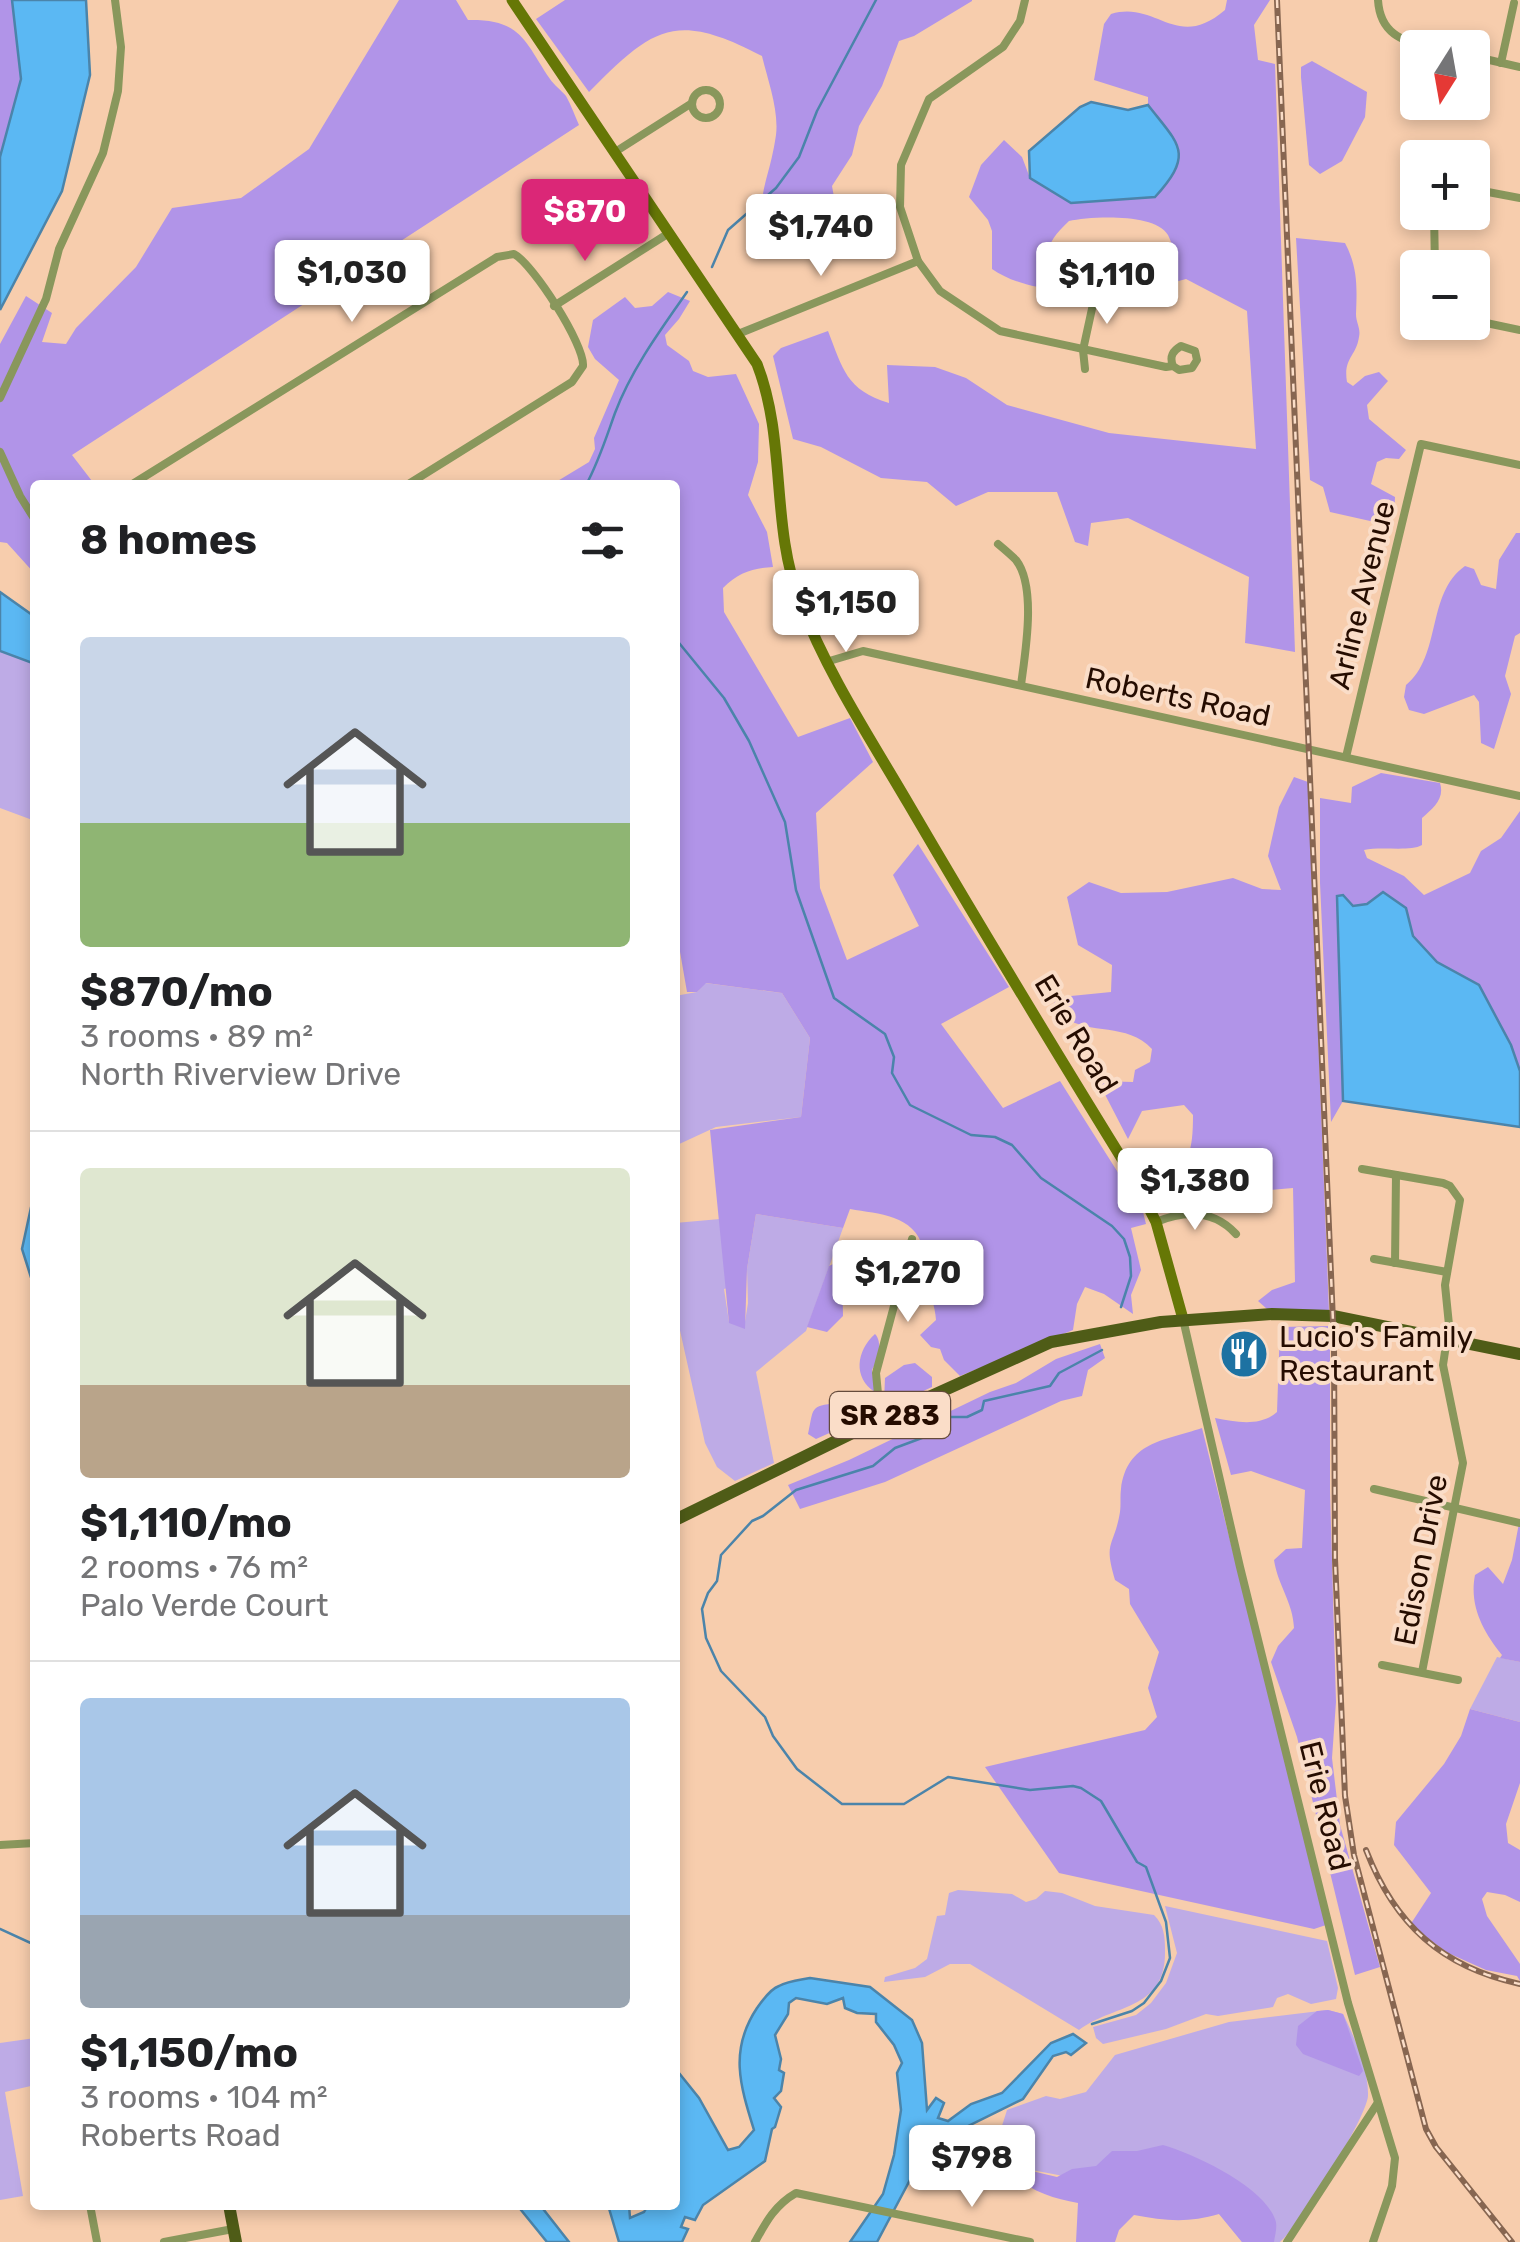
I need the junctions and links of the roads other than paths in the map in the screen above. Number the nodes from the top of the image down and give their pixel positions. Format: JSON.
{"nodes":[{"id":1,"x":115,"y":0,"type":"edge"},
{"id":2,"x":512,"y":0,"type":"edge"},
{"id":3,"x":1025,"y":0,"type":"edge"},
{"id":4,"x":1378,"y":0,"type":"edge"},
{"id":5,"x":1514,"y":3,"type":"dead end"},
{"id":6,"x":1400,"y":38,"type":"edge"},
{"id":7,"x":1490,"y":60,"type":"edge"},
{"id":8,"x":1501,"y":62,"type":"junction"},
{"id":9,"x":1520,"y":67,"type":"edge"},
{"id":10,"x":692,"y":103,"type":"dead end"},
{"id":11,"x":615,"y":152,"type":"junction"},
{"id":12,"x":1490,"y":192,"type":"edge"},
{"id":13,"x":1520,"y":198,"type":"edge"},
{"id":14,"x":669,"y":233,"type":"junction"},
{"id":15,"x":918,"y":261,"type":"junction"},
{"id":16,"x":1095,"y":296,"type":"dead end"},
{"id":17,"x":554,"y":306,"type":"junction"},
{"id":18,"x":1490,"y":324,"type":"edge"},
{"id":19,"x":1520,"y":330,"type":"edge"},
{"id":20,"x":738,"y":334,"type":"junction"},
{"id":21,"x":1084,"y":350,"type":"junction"},
{"id":22,"x":1174,"y":366,"type":"dead end"},
{"id":23,"x":1085,"y":369,"type":"dead end"},
{"id":24,"x":0,"y":398,"type":"edge"},
{"id":25,"x":0,"y":452,"type":"edge"},
{"id":26,"x":1520,"y":465,"type":"edge"},
{"id":27,"x":138,"y":480,"type":"edge"},
{"id":28,"x":416,"y":480,"type":"edge"},
{"id":29,"x":30,"y":510,"type":"edge"},
{"id":30,"x":998,"y":544,"type":"dead end"},
{"id":31,"x":826,"y":662,"type":"junction"},
{"id":32,"x":1021,"y":686,"type":"junction"},
{"id":33,"x":1346,"y":757,"type":"junction"},
{"id":34,"x":1520,"y":796,"type":"edge"},
{"id":35,"x":1362,"y":1169,"type":"dead end"},
{"id":36,"x":1396,"y":1175,"type":"junction"},
{"id":37,"x":1156,"y":1222,"type":"junction"},
{"id":38,"x":1236,"y":1234,"type":"dead end"},
{"id":39,"x":912,"y":1239,"type":"dead end"},
{"id":40,"x":1374,"y":1259,"type":"dead end"},
{"id":41,"x":1395,"y":1263,"type":"junction"},
{"id":42,"x":1446,"y":1272,"type":"junction"},
{"id":43,"x":1183,"y":1319,"type":"junction"},
{"id":44,"x":1448,"y":1339,"type":"junction"},
{"id":45,"x":1520,"y":1354,"type":"edge"},
{"id":46,"x":887,"y":1416,"type":"junction"},
{"id":47,"x":1374,"y":1489,"type":"dead end"},
{"id":48,"x":1454,"y":1508,"type":"junction"},
{"id":49,"x":680,"y":1518,"type":"edge"},
{"id":50,"x":1520,"y":1523,"type":"edge"},
{"id":51,"x":1382,"y":1665,"type":"dead end"},
{"id":52,"x":1422,"y":1672,"type":"junction"},
{"id":53,"x":1458,"y":1680,"type":"dead end"},
{"id":54,"x":30,"y":1842,"type":"edge"},
{"id":55,"x":0,"y":1845,"type":"edge"},
{"id":56,"x":1377,"y":2104,"type":"junction"},
{"id":57,"x":91,"y":2210,"type":"edge"},
{"id":58,"x":229,"y":2210,"type":"edge"},
{"id":59,"x":234,"y":2236,"type":"edge"},
{"id":60,"x":98,"y":2242,"type":"edge"},
{"id":61,"x":164,"y":2242,"type":"edge"},
{"id":62,"x":754,"y":2242,"type":"edge"},
{"id":63,"x":1030,"y":2242,"type":"edge"},
{"id":64,"x":1286,"y":2242,"type":"edge"},
{"id":65,"x":1373,"y":2242,"type":"edge"}],
"edges":[{"from":1,"to":24,"type":"street"},
{"from":2,"to":11,"type":"street","name":"Erie Road"},
{"from":3,"to":15,"type":"street"},
{"from":4,"to":6,"type":"street"},
{"from":5,"to":8,"type":"street"},
{"from":7,"to":8,"type":"street"},
{"from":8,"to":9,"type":"street"},
{"from":10,"to":11,"type":"street"},
{"from":11,"to":14,"type":"street","name":"Erie Road"},
{"from":12,"to":13,"type":"street"},
{"from":14,"to":17,"type":"street"},
{"from":14,"to":20,"type":"street","name":"Erie Road"},
{"from":15,"to":20,"type":"street"},
{"from":15,"to":21,"type":"street"},
{"from":16,"to":21,"type":"street"},
{"from":17,"to":27,"type":"street"},
{"from":17,"to":28,"type":"street"},
{"from":18,"to":19,"type":"street"},
{"from":20,"to":31,"type":"street","name":"Erie Road"},
{"from":21,"to":22,"type":"street"},
{"from":21,"to":23,"type":"street"},
{"from":25,"to":29,"type":"street"},
{"from":26,"to":33,"type":"street","name":"Arline Avenue"},
{"from":30,"to":32,"type":"street"},
{"from":31,"to":32,"type":"street","name":"Roberts Road"},
{"from":31,"to":37,"type":"street","name":"Erie Road"},
{"from":32,"to":33,"type":"street","name":"Roberts Road"},
{"from":33,"to":34,"type":"street","name":"Roberts Road"},
{"from":35,"to":36,"type":"street"},
{"from":36,"to":41,"type":"street"},
{"from":36,"to":42,"type":"street","name":"Edison Drive"},
{"from":37,"to":38,"type":"street"},
{"from":37,"to":43,"type":"street","name":"Erie Road"},
{"from":39,"to":46,"type":"street"},
{"from":40,"to":41,"type":"street"},
{"from":41,"to":42,"type":"street"},
{"from":42,"to":44,"type":"street","name":"Edison Drive"},
{"from":43,"to":44,"type":"main road","number":"SR 283"},
{"from":43,"to":46,"type":"main road","number":"SR 283"},
{"from":43,"to":56,"type":"street","name":"Erie Road"},
{"from":44,"to":45,"type":"main road","number":"SR 283"},
{"from":44,"to":48,"type":"street","name":"Edison Drive"},
{"from":46,"to":49,"type":"main road","number":"SR 283"},
{"from":47,"to":48,"type":"street"},
{"from":48,"to":50,"type":"street"},
{"from":48,"to":52,"type":"street","name":"Edison Drive"},
{"from":51,"to":52,"type":"street"},
{"from":52,"to":53,"type":"street"},
{"from":54,"to":55,"type":"street"},
{"from":56,"to":64,"type":"street"},
{"from":56,"to":65,"type":"street","name":"Erie Road"},
{"from":57,"to":60,"type":"street"},
{"from":58,"to":59,"type":"main road"},
{"from":59,"to":61,"type":"street"},
{"from":62,"to":63,"type":"street"}]}
